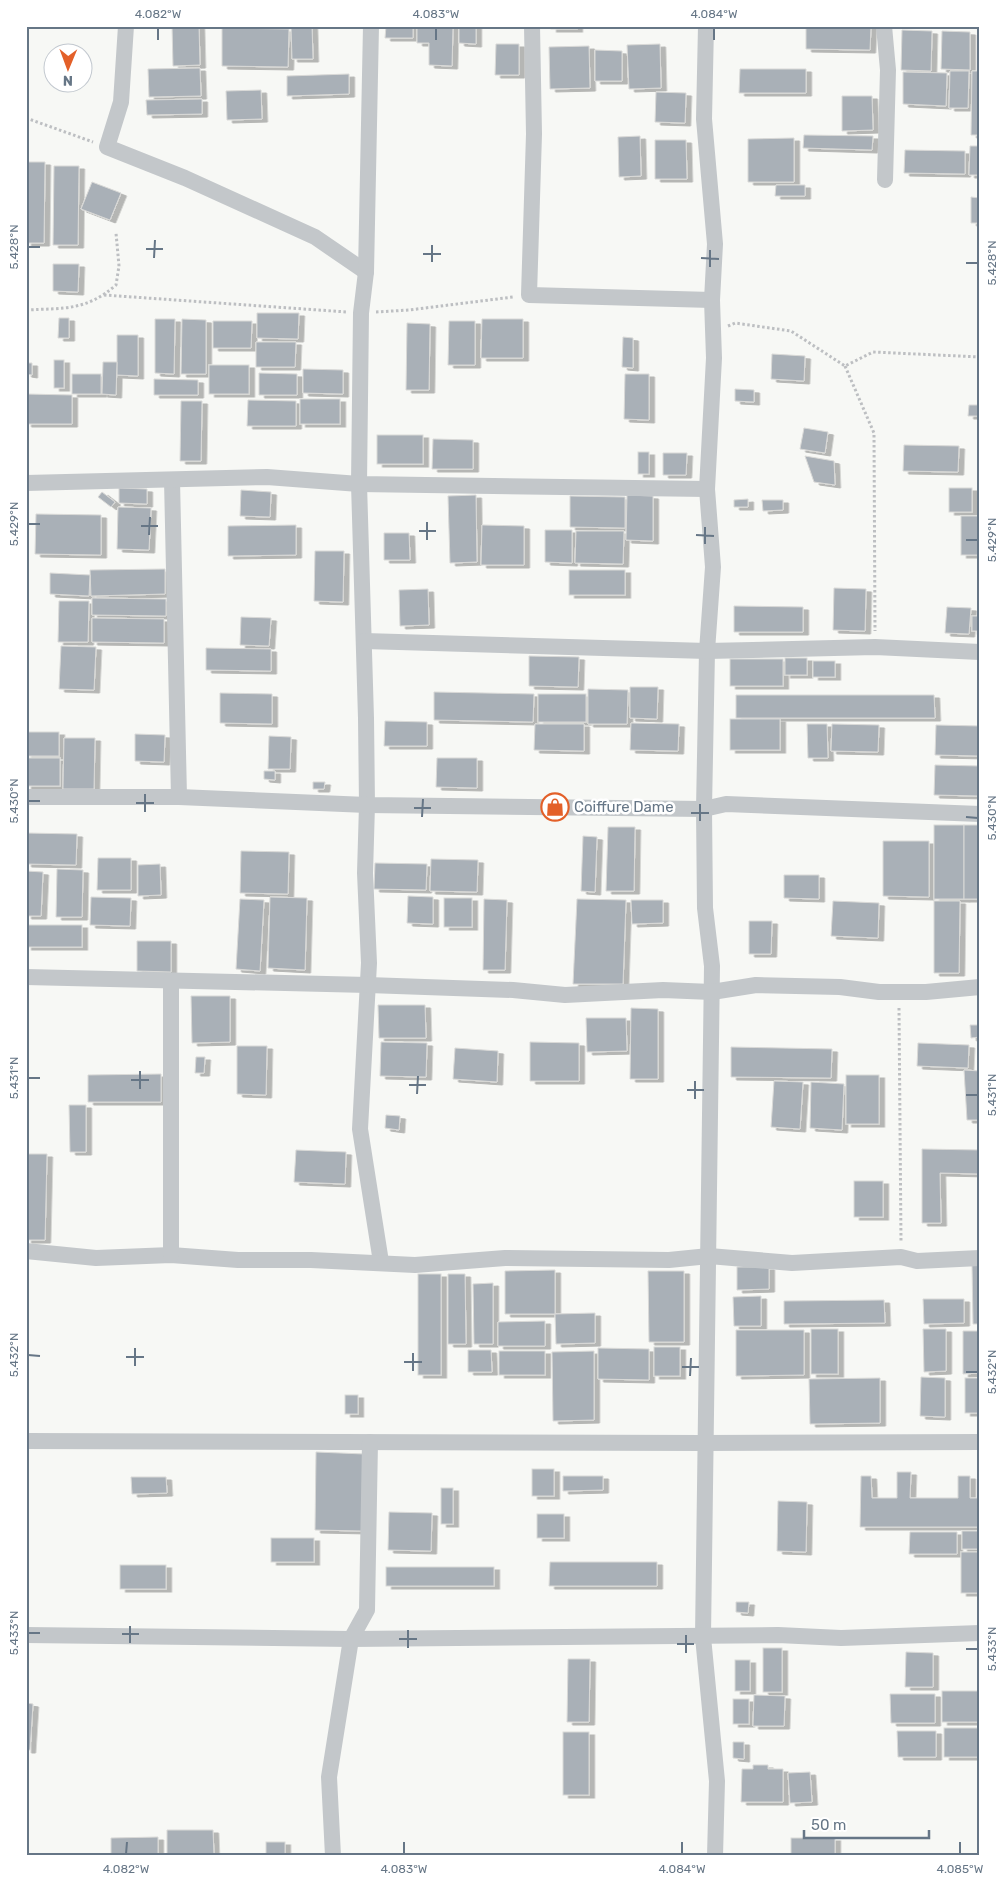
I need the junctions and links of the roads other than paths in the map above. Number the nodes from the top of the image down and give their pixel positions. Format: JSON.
{"nodes":[{"id":1,"x":126,"y":26,"type":"edge"},
{"id":2,"x":371,"y":26,"type":"edge"},
{"id":3,"x":532,"y":26,"type":"edge"},
{"id":4,"x":706,"y":26,"type":"edge"},
{"id":5,"x":884,"y":26,"type":"edge"},
{"id":6,"x":885,"y":180,"type":"dead end"},
{"id":7,"x":366,"y":272,"type":"junction"},
{"id":8,"x":712,"y":300,"type":"junction"},
{"id":9,"x":172,"y":480,"type":"junction"},
{"id":10,"x":26,"y":483,"type":"edge"},
{"id":11,"x":359,"y":484,"type":"junction"},
{"id":12,"x":708,"y":489,"type":"junction"},
{"id":13,"x":364,"y":641,"type":"junction"},
{"id":14,"x":707,"y":651,"type":"junction"},
{"id":15,"x":980,"y":652,"type":"edge"},
{"id":16,"x":26,"y":797,"type":"edge"},
{"id":17,"x":179,"y":797,"type":"junction"},
{"id":18,"x":367,"y":805,"type":"junction"},
{"id":19,"x":704,"y":809,"type":"junction"},
{"id":20,"x":980,"y":814,"type":"edge"},
{"id":21,"x":26,"y":977,"type":"edge"},
{"id":22,"x":171,"y":981,"type":"junction"},
{"id":23,"x":368,"y":985,"type":"junction"},
{"id":24,"x":980,"y":987,"type":"edge"},
{"id":25,"x":712,"y":992,"type":"junction"},
{"id":26,"x":26,"y":1252,"type":"edge"},
{"id":27,"x":170,"y":1255,"type":"junction"},
{"id":28,"x":709,"y":1256,"type":"junction"},
{"id":29,"x":980,"y":1258,"type":"edge"},
{"id":30,"x":382,"y":1262,"type":"junction"},
{"id":31,"x":26,"y":1441,"type":"edge"},
{"id":32,"x":370,"y":1442,"type":"junction"},
{"id":33,"x":980,"y":1442,"type":"edge"},
{"id":34,"x":705,"y":1443,"type":"junction"},
{"id":35,"x":980,"y":1633,"type":"edge"},
{"id":36,"x":26,"y":1635,"type":"edge"},
{"id":37,"x":703,"y":1637,"type":"junction"},
{"id":38,"x":351,"y":1639,"type":"junction"},
{"id":39,"x":333,"y":1856,"type":"edge"},
{"id":40,"x":715,"y":1856,"type":"edge"}],
"edges":[{"from":1,"to":7,"type":"street"},
{"from":2,"to":7,"type":"street"},
{"from":3,"to":8,"type":"street"},
{"from":4,"to":8,"type":"street"},
{"from":5,"to":6,"type":"street"},
{"from":7,"to":11,"type":"street"},
{"from":8,"to":12,"type":"street"},
{"from":9,"to":10,"type":"street"},
{"from":9,"to":11,"type":"street"},
{"from":9,"to":17,"type":"street"},
{"from":11,"to":12,"type":"street"},
{"from":11,"to":13,"type":"street"},
{"from":12,"to":14,"type":"street"},
{"from":13,"to":14,"type":"street"},
{"from":13,"to":18,"type":"street"},
{"from":14,"to":15,"type":"street"},
{"from":14,"to":19,"type":"street"},
{"from":16,"to":17,"type":"street"},
{"from":17,"to":18,"type":"street"},
{"from":18,"to":19,"type":"street"},
{"from":18,"to":23,"type":"street"},
{"from":19,"to":20,"type":"street"},
{"from":19,"to":25,"type":"street"},
{"from":21,"to":22,"type":"street"},
{"from":22,"to":23,"type":"street"},
{"from":22,"to":27,"type":"street"},
{"from":23,"to":25,"type":"street"},
{"from":23,"to":30,"type":"street"},
{"from":24,"to":25,"type":"street"},
{"from":25,"to":28,"type":"street"},
{"from":26,"to":27,"type":"street"},
{"from":27,"to":30,"type":"street"},
{"from":28,"to":29,"type":"street"},
{"from":28,"to":30,"type":"street"},
{"from":28,"to":34,"type":"street"},
{"from":31,"to":32,"type":"street"},
{"from":32,"to":34,"type":"street"},
{"from":32,"to":38,"type":"street"},
{"from":33,"to":34,"type":"street"},
{"from":34,"to":37,"type":"street"},
{"from":35,"to":37,"type":"street"},
{"from":36,"to":38,"type":"street"},
{"from":37,"to":38,"type":"street"},
{"from":37,"to":40,"type":"street"},
{"from":38,"to":39,"type":"street"}]}
